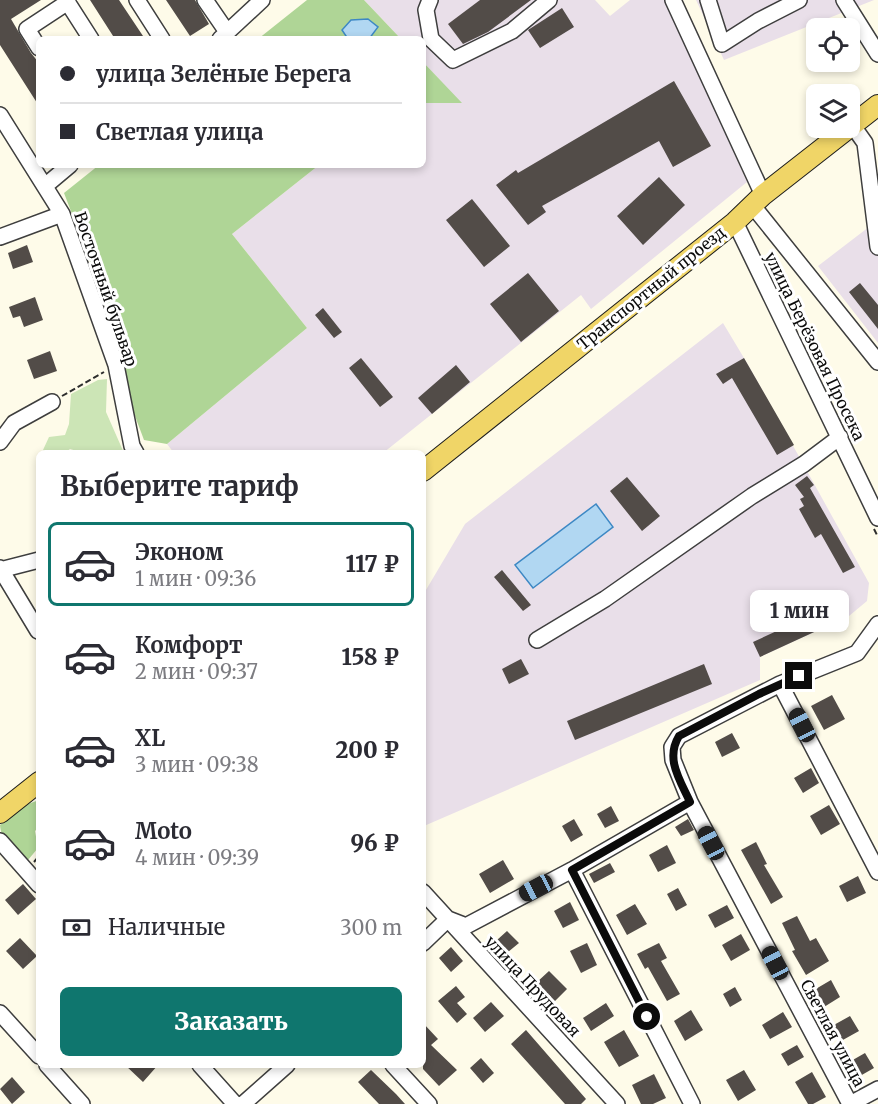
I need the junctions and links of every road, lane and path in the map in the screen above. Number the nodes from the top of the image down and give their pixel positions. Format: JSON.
{"nodes":[{"id":1,"x":137,"y":0,"type":"edge"},
{"id":2,"x":206,"y":0,"type":"edge"},
{"id":3,"x":261,"y":0,"type":"edge"},
{"id":4,"x":430,"y":0,"type":"edge"},
{"id":5,"x":549,"y":0,"type":"edge"},
{"id":6,"x":673,"y":0,"type":"edge"},
{"id":7,"x":708,"y":0,"type":"edge"},
{"id":8,"x":799,"y":0,"type":"edge"},
{"id":9,"x":844,"y":0,"type":"edge"},
{"id":10,"x":67,"y":1,"type":"edge"},
{"id":11,"x":89,"y":36,"type":"edge"},
{"id":12,"x":160,"y":36,"type":"edge"},
{"id":13,"x":223,"y":36,"type":"edge"},
{"id":14,"x":36,"y":43,"type":"edge"},
{"id":15,"x":878,"y":54,"type":"edge"},
{"id":16,"x":878,"y":105,"type":"edge"},
{"id":17,"x":0,"y":116,"type":"edge"},
{"id":18,"x":860,"y":120,"type":"edge"},
{"id":19,"x":860,"y":136,"type":"edge"},
{"id":20,"x":838,"y":138,"type":"edge"},
{"id":21,"x":66,"y":168,"type":"edge"},
{"id":22,"x":45,"y":186,"type":"junction"},
{"id":23,"x":758,"y":201,"type":"junction"},
{"id":24,"x":62,"y":214,"type":"junction"},
{"id":25,"x":735,"y":222,"type":"junction"},
{"id":26,"x":0,"y":237,"type":"edge"},
{"id":27,"x":878,"y":247,"type":"edge"},
{"id":28,"x":878,"y":362,"type":"edge"},
{"id":29,"x":116,"y":366,"type":"junction"},
{"id":30,"x":52,"y":402,"type":"joint"},
{"id":31,"x":840,"y":437,"type":"junction"},
{"id":32,"x":0,"y":442,"type":"edge"},
{"id":33,"x":134,"y":450,"type":"edge"},
{"id":34,"x":426,"y":469,"type":"edge"},
{"id":35,"x":878,"y":518,"type":"edge"},
{"id":36,"x":36,"y":561,"type":"edge"},
{"id":37,"x":1,"y":569,"type":"edge"},
{"id":38,"x":878,"y":624,"type":"edge"},
{"id":39,"x":36,"y":628,"type":"edge"},
{"id":40,"x":537,"y":640,"type":"dead end"},
{"id":41,"x":780,"y":684,"type":"junction"},
{"id":42,"x":36,"y":784,"type":"edge"},
{"id":43,"x":690,"y":802,"type":"junction"},
{"id":44,"x":0,"y":813,"type":"edge"},
{"id":45,"x":0,"y":842,"type":"edge"},
{"id":46,"x":572,"y":870,"type":"junction"},
{"id":47,"x":878,"y":872,"type":"edge"},
{"id":48,"x":36,"y":882,"type":"edge"},
{"id":49,"x":426,"y":895,"type":"edge"},
{"id":50,"x":448,"y":919,"type":"junction"},
{"id":51,"x":426,"y":940,"type":"edge"},
{"id":52,"x":0,"y":1013,"type":"edge"},
{"id":53,"x":36,"y":1053,"type":"edge"},
{"id":54,"x":50,"y":1068,"type":"edge"},
{"id":55,"x":203,"y":1068,"type":"edge"},
{"id":56,"x":284,"y":1068,"type":"edge"},
{"id":57,"x":396,"y":1068,"type":"edge"},
{"id":58,"x":878,"y":1089,"type":"edge"},
{"id":59,"x":82,"y":1104,"type":"edge"},
{"id":60,"x":235,"y":1104,"type":"edge"},
{"id":61,"x":243,"y":1104,"type":"edge"},
{"id":62,"x":429,"y":1104,"type":"edge"},
{"id":63,"x":617,"y":1104,"type":"edge"},
{"id":64,"x":692,"y":1104,"type":"edge"},
{"id":65,"x":850,"y":1104,"type":"edge"}],
"edges":[{"from":1,"to":12,"type":"street"},
{"from":2,"to":13,"type":"street"},
{"from":3,"to":13,"type":"street"},
{"from":4,"to":5,"type":"street"},
{"from":6,"to":23,"type":"street"},
{"from":7,"to":8,"type":"street"},
{"from":9,"to":15,"type":"street"},
{"from":10,"to":11,"type":"street"},
{"from":10,"to":14,"type":"street"},
{"from":16,"to":18,"type":"main road","name":"Транспортный проезд"},
{"from":17,"to":22,"type":"street","name":"Восточный бульвар"},
{"from":19,"to":27,"type":"street"},
{"from":20,"to":23,"type":"main road","name":"Транспортный проезд"},
{"from":21,"to":22,"type":"street"},
{"from":22,"to":24,"type":"street","name":"Восточный бульвар"},
{"from":23,"to":25,"type":"main road","name":"Транспортный проезд"},
{"from":23,"to":28,"type":"street"},
{"from":24,"to":26,"type":"street"},
{"from":24,"to":29,"type":"street","name":"Восточный бульвар"},
{"from":25,"to":31,"type":"street","name":"улица Берёзовая Просека"},
{"from":25,"to":34,"type":"main road","name":"Транспортный проезд"},
{"from":29,"to":30,"type":"path"},
{"from":29,"to":33,"type":"street","name":"Восточный бульвар"},
{"from":30,"to":32,"type":"street"},
{"from":31,"to":35,"type":"street","name":"улица Берёзовая Просека"},
{"from":31,"to":40,"type":"street"},
{"from":36,"to":37,"type":"street"},
{"from":37,"to":39,"type":"street"},
{"from":38,"to":41,"type":"street","name":"Светлая улица"},
{"from":41,"to":43,"type":"street","name":"Светлая улица"},
{"from":41,"to":47,"type":"street"},
{"from":42,"to":44,"type":"main road"},
{"from":43,"to":46,"type":"street"},
{"from":43,"to":65,"type":"street","name":"Светлая улица"},
{"from":45,"to":48,"type":"street"},
{"from":46,"to":50,"type":"street"},
{"from":46,"to":64,"type":"street"},
{"from":49,"to":50,"type":"street","name":"улица Прудовая"},
{"from":50,"to":51,"type":"street"},
{"from":50,"to":63,"type":"street","name":"улица Прудовая"},
{"from":52,"to":53,"type":"street"},
{"from":54,"to":59,"type":"street"},
{"from":55,"to":60,"type":"street"},
{"from":56,"to":61,"type":"street"},
{"from":57,"to":62,"type":"street"},
{"from":58,"to":65,"type":"street"}]}
